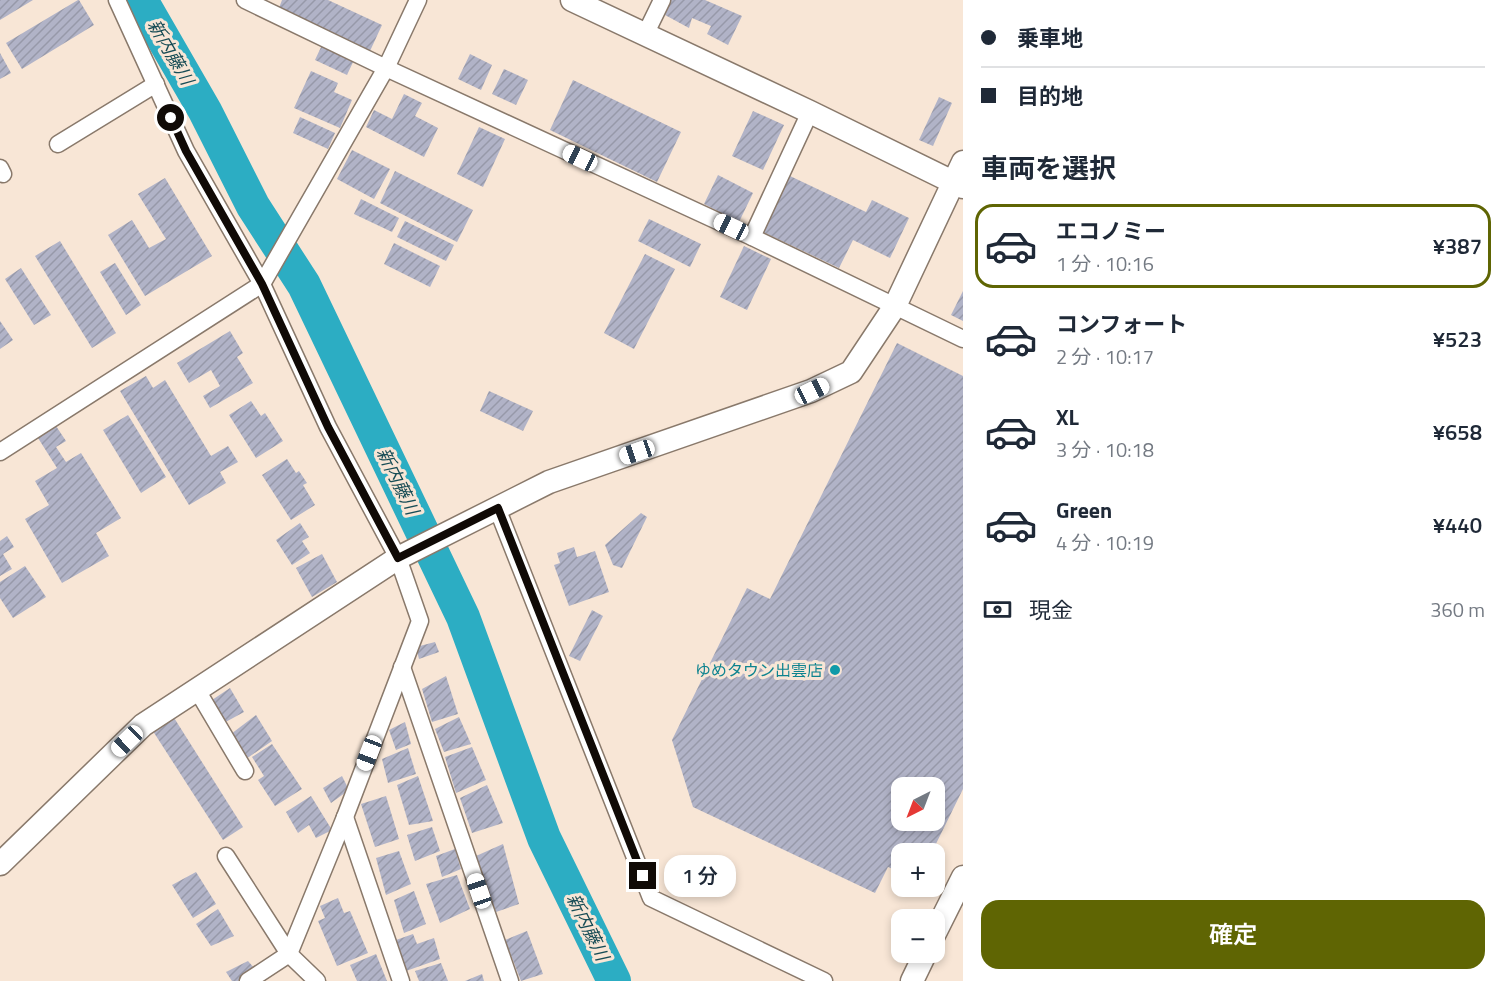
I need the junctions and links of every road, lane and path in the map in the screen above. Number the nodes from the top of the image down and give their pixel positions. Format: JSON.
{"nodes":[{"id":1,"x":117,"y":0,"type":"edge"},
{"id":2,"x":245,"y":0,"type":"edge"},
{"id":3,"x":418,"y":0,"type":"edge"},
{"id":4,"x":572,"y":0,"type":"edge"},
{"id":5,"x":662,"y":0,"type":"edge"},
{"id":6,"x":645,"y":35,"type":"junction"},
{"id":7,"x":386,"y":68,"type":"junction"},
{"id":8,"x":156,"y":84,"type":"junction"},
{"id":9,"x":810,"y":112,"type":"junction"},
{"id":10,"x":58,"y":144,"type":"dead end"},
{"id":11,"x":960,"y":177,"type":"edge"},
{"id":12,"x":752,"y":237,"type":"junction"},
{"id":13,"x":262,"y":284,"type":"junction"},
{"id":14,"x":895,"y":306,"type":"junction"},
{"id":15,"x":963,"y":339,"type":"edge"},
{"id":16,"x":0,"y":452,"type":"edge"},
{"id":17,"x":498,"y":508,"type":"junction"},
{"id":18,"x":398,"y":558,"type":"junction"},
{"id":19,"x":402,"y":667,"type":"junction"},
{"id":20,"x":197,"y":690,"type":"junction"},
{"id":21,"x":246,"y":771,"type":"dead end"},
{"id":22,"x":345,"y":817,"type":"junction"},
{"id":23,"x":226,"y":856,"type":"dead end"},
{"id":24,"x":0,"y":864,"type":"edge"},
{"id":25,"x":963,"y":877,"type":"edge"},
{"id":26,"x":945,"y":913,"type":"edge"},
{"id":27,"x":289,"y":954,"type":"junction"},
{"id":28,"x":921,"y":963,"type":"edge"},
{"id":29,"x":248,"y":981,"type":"edge"},
{"id":30,"x":317,"y":981,"type":"edge"},
{"id":31,"x":401,"y":981,"type":"edge"},
{"id":32,"x":510,"y":981,"type":"edge"},
{"id":33,"x":824,"y":981,"type":"edge"},
{"id":34,"x":912,"y":981,"type":"edge"}],
"edges":[{"from":1,"to":8,"type":"street"},
{"from":2,"to":7,"type":"street"},
{"from":3,"to":7,"type":"street"},
{"from":4,"to":6,"type":"street"},
{"from":5,"to":6,"type":"street"},
{"from":6,"to":9,"type":"street"},
{"from":7,"to":12,"type":"street"},
{"from":7,"to":13,"type":"street"},
{"from":8,"to":10,"type":"street"},
{"from":8,"to":13,"type":"street"},
{"from":9,"to":11,"type":"street"},
{"from":9,"to":12,"type":"street"},
{"from":11,"to":14,"type":"street"},
{"from":12,"to":14,"type":"street"},
{"from":13,"to":16,"type":"street"},
{"from":13,"to":18,"type":"street"},
{"from":14,"to":15,"type":"street"},
{"from":14,"to":17,"type":"street"},
{"from":17,"to":18,"type":"street"},
{"from":17,"to":33,"type":"street"},
{"from":18,"to":19,"type":"street"},
{"from":18,"to":20,"type":"street"},
{"from":19,"to":22,"type":"street"},
{"from":19,"to":32,"type":"street"},
{"from":20,"to":21,"type":"street"},
{"from":20,"to":24,"type":"street"},
{"from":22,"to":27,"type":"street"},
{"from":22,"to":31,"type":"street"},
{"from":23,"to":27,"type":"street"},
{"from":25,"to":26,"type":"street"},
{"from":27,"to":29,"type":"street"},
{"from":27,"to":30,"type":"street"},
{"from":28,"to":34,"type":"street"}]}
